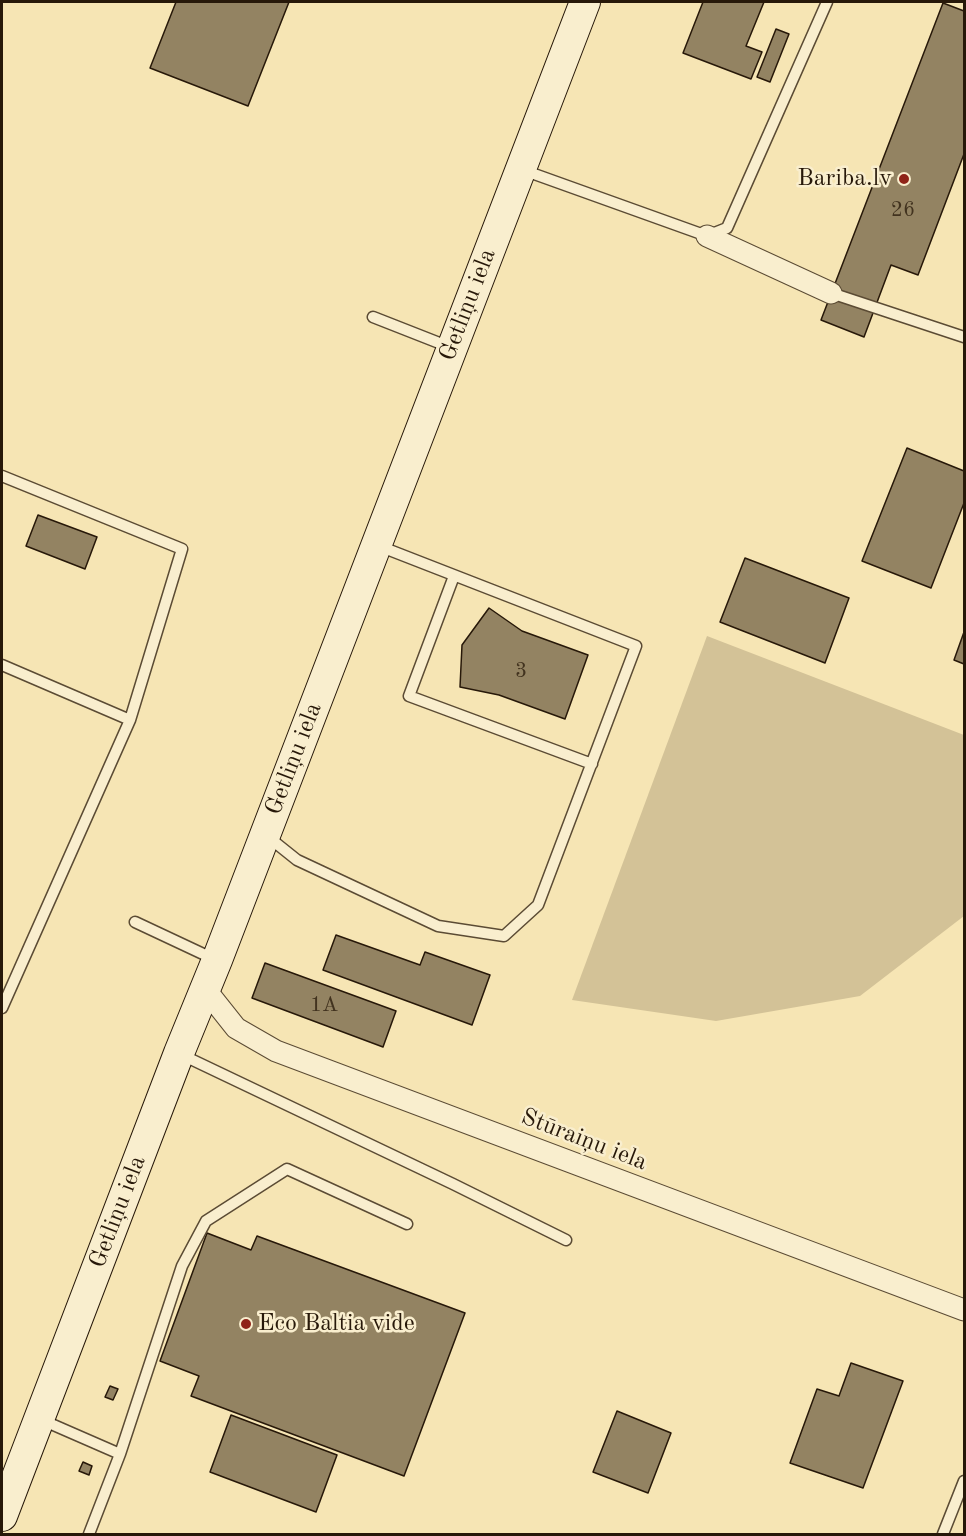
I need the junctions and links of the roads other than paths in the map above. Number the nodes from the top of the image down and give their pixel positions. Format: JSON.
{"nodes":[{"id":1,"x":585,"y":2,"type":"edge"},
{"id":2,"x":827,"y":2,"type":"edge"},
{"id":3,"x":521,"y":169,"type":"junction"},
{"id":4,"x":707,"y":236,"type":"junction"},
{"id":5,"x":831,"y":293,"type":"joint"},
{"id":6,"x":373,"y":317,"type":"dead end"},
{"id":7,"x":964,"y":337,"type":"edge"},
{"id":8,"x":452,"y":348,"type":"junction"},
{"id":9,"x":2,"y":476,"type":"edge"},
{"id":10,"x":376,"y":545,"type":"junction"},
{"id":11,"x":454,"y":576,"type":"junction"},
{"id":12,"x":2,"y":665,"type":"edge"},
{"id":13,"x":130,"y":720,"type":"junction"},
{"id":14,"x":592,"y":764,"type":"junction"},
{"id":15,"x":265,"y":835,"type":"junction"},
{"id":16,"x":135,"y":922,"type":"dead end"},
{"id":17,"x":217,"y":960,"type":"junction"},
{"id":18,"x":205,"y":989,"type":"junction"},
{"id":19,"x":2,"y":1008,"type":"edge"},
{"id":20,"x":179,"y":1053,"type":"junction"},
{"id":21,"x":407,"y":1224,"type":"dead end"},
{"id":22,"x":566,"y":1240,"type":"dead end"},
{"id":23,"x":964,"y":1310,"type":"edge"},
{"id":24,"x":39,"y":1419,"type":"junction"},
{"id":25,"x":120,"y":1454,"type":"junction"},
{"id":26,"x":964,"y":1481,"type":"edge"},
{"id":27,"x":2,"y":1516,"type":"edge"},
{"id":28,"x":89,"y":1534,"type":"edge"},
{"id":29,"x":943,"y":1534,"type":"edge"}],
"edges":[{"from":1,"to":3,"type":"street","name":"Getliņu iela"},
{"from":2,"to":4,"type":"lane"},
{"from":3,"to":4,"type":"lane"},
{"from":3,"to":8,"type":"street","name":"Getliņu iela"},
{"from":4,"to":5,"type":"street"},
{"from":5,"to":7,"type":"lane"},
{"from":6,"to":8,"type":"lane"},
{"from":8,"to":10,"type":"street","name":"Getliņu iela"},
{"from":9,"to":13,"type":"lane"},
{"from":10,"to":11,"type":"lane"},
{"from":10,"to":15,"type":"street","name":"Getliņu iela"},
{"from":11,"to":14,"type":"lane"},
{"from":11,"to":14,"type":"lane"},
{"from":12,"to":13,"type":"lane"},
{"from":13,"to":19,"type":"lane"},
{"from":14,"to":15,"type":"lane"},
{"from":15,"to":17,"type":"street","name":"Getliņu iela"},
{"from":16,"to":17,"type":"lane"},
{"from":17,"to":18,"type":"street","name":"Getliņu iela"},
{"from":18,"to":20,"type":"street","name":"Getliņu iela"},
{"from":18,"to":23,"type":"street","name":"Stūraiņu iela"},
{"from":20,"to":22,"type":"lane"},
{"from":20,"to":24,"type":"street","name":"Getliņu iela"},
{"from":21,"to":25,"type":"lane"},
{"from":24,"to":25,"type":"lane"},
{"from":24,"to":27,"type":"street","name":"Getliņu iela"},
{"from":25,"to":28,"type":"lane"},
{"from":26,"to":29,"type":"lane"}]}
